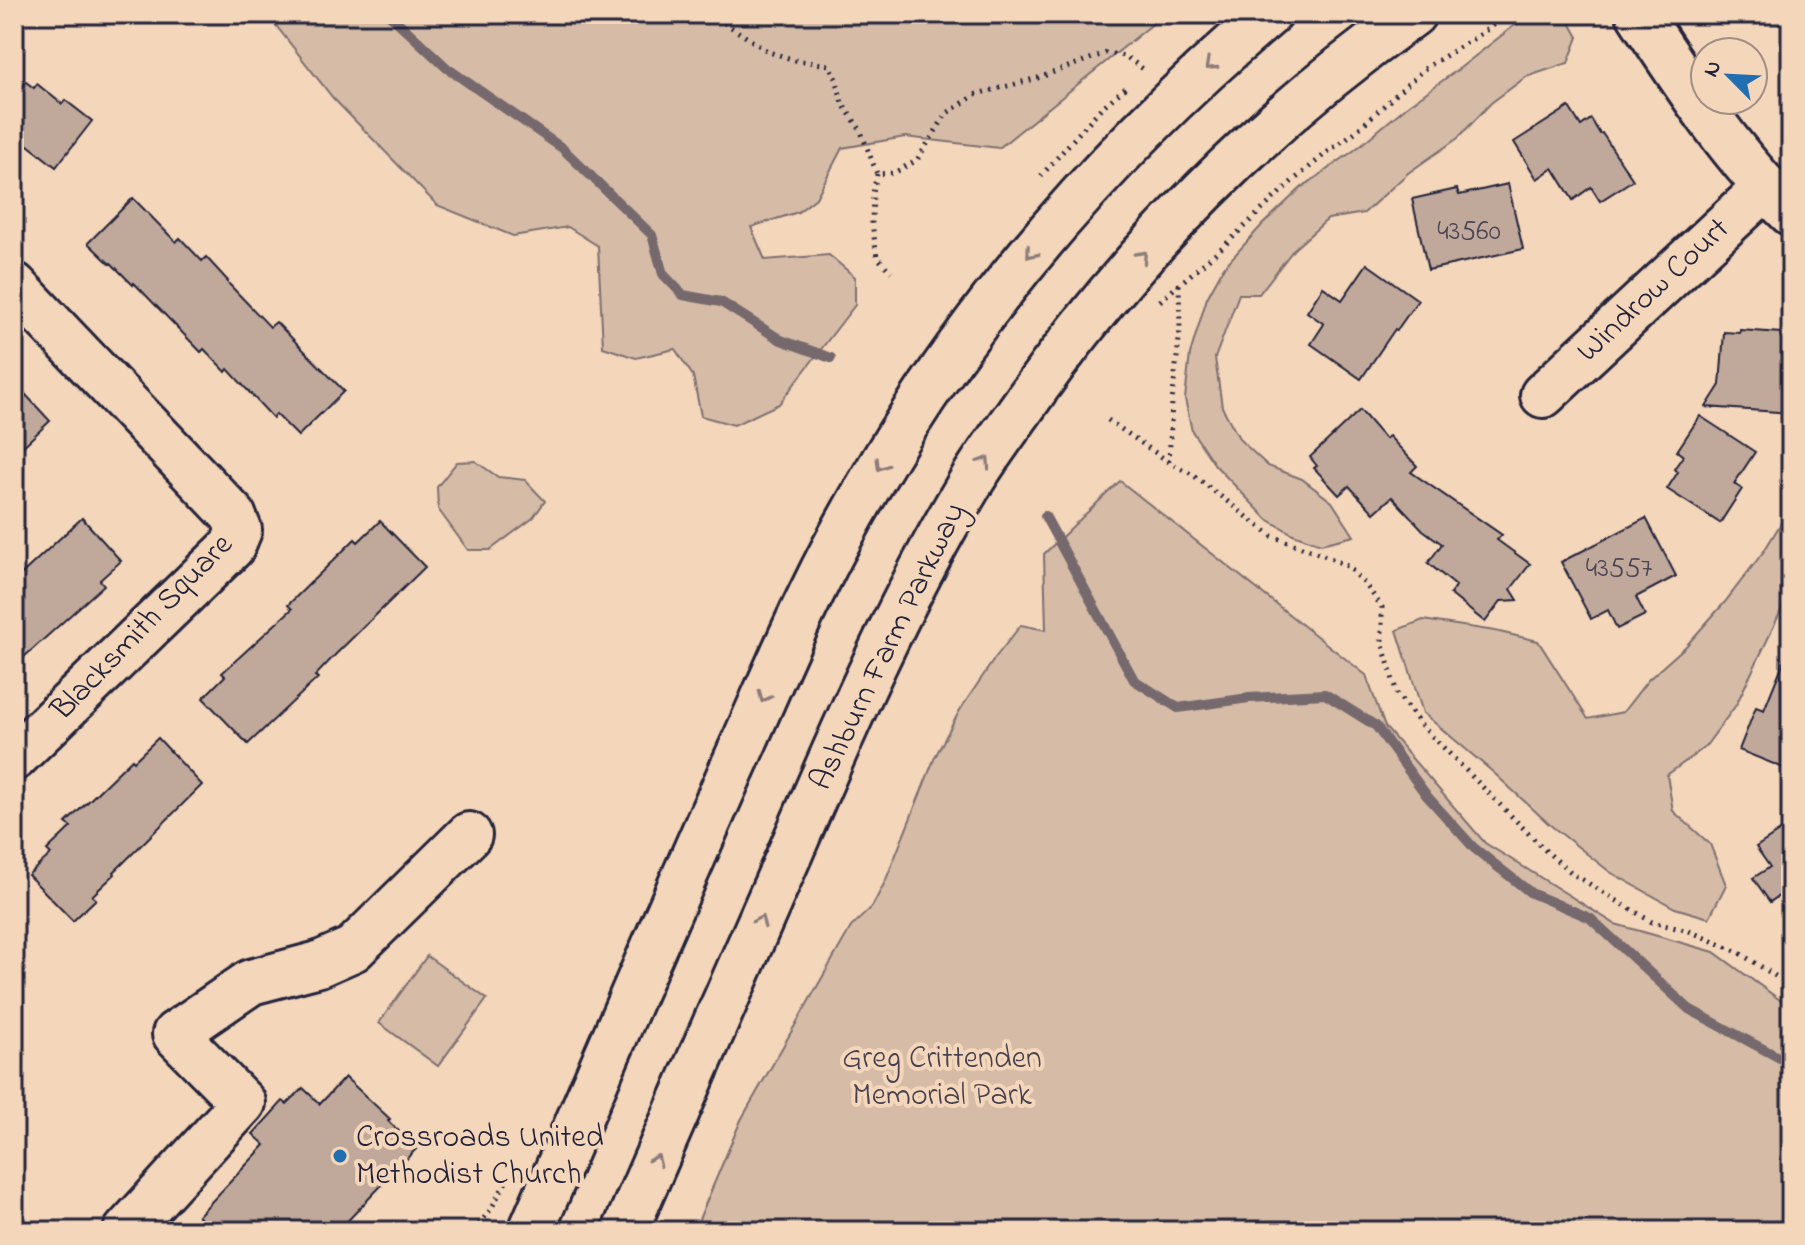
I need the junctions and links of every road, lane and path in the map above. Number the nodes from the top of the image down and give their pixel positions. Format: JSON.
{"nodes":[{"id":1,"x":711,"y":14,"type":"edge"},
{"id":2,"x":1269,"y":14,"type":"edge"},
{"id":3,"x":1413,"y":14,"type":"edge"},
{"id":4,"x":1508,"y":14,"type":"edge"},
{"id":5,"x":1639,"y":14,"type":"edge"},
{"id":6,"x":1146,"y":71,"type":"dead end"},
{"id":7,"x":877,"y":174,"type":"junction"},
{"id":8,"x":1778,"y":200,"type":"edge"},
{"id":9,"x":891,"y":272,"type":"dead end"},
{"id":10,"x":1179,"y":283,"type":"junction"},
{"id":11,"x":14,"y":285,"type":"edge"},
{"id":12,"x":1159,"y":301,"type":"dead end"},
{"id":13,"x":1543,"y":395,"type":"dead end"},
{"id":14,"x":1108,"y":420,"type":"dead end"},
{"id":15,"x":1169,"y":462,"type":"junction"},
{"id":16,"x":14,"y":758,"type":"edge"},
{"id":17,"x":469,"y":835,"type":"dead end"},
{"id":18,"x":1791,"y":986,"type":"edge"},
{"id":19,"x":126,"y":1231,"type":"edge"},
{"id":20,"x":531,"y":1231,"type":"edge"},
{"id":21,"x":625,"y":1231,"type":"edge"}],
"edges":[{"from":1,"to":7,"type":"path"},
{"from":2,"to":20,"type":"main road","one_way":true},
{"from":21,"to":3,"type":"main road","name":"Ashburn Farm Parkway","one_way":true},
{"from":4,"to":10,"type":"path"},
{"from":5,"to":8,"type":"main road"},
{"from":6,"to":7,"type":"path"},
{"from":7,"to":9,"type":"path"},
{"from":8,"to":13,"type":"main road","name":"Windrow Court"},
{"from":10,"to":12,"type":"path"},
{"from":10,"to":15,"type":"path"},
{"from":11,"to":16,"type":"main road","name":"Blacksmith Square"},
{"from":14,"to":15,"type":"path"},
{"from":15,"to":18,"type":"path"},
{"from":17,"to":19,"type":"main road"}]}
